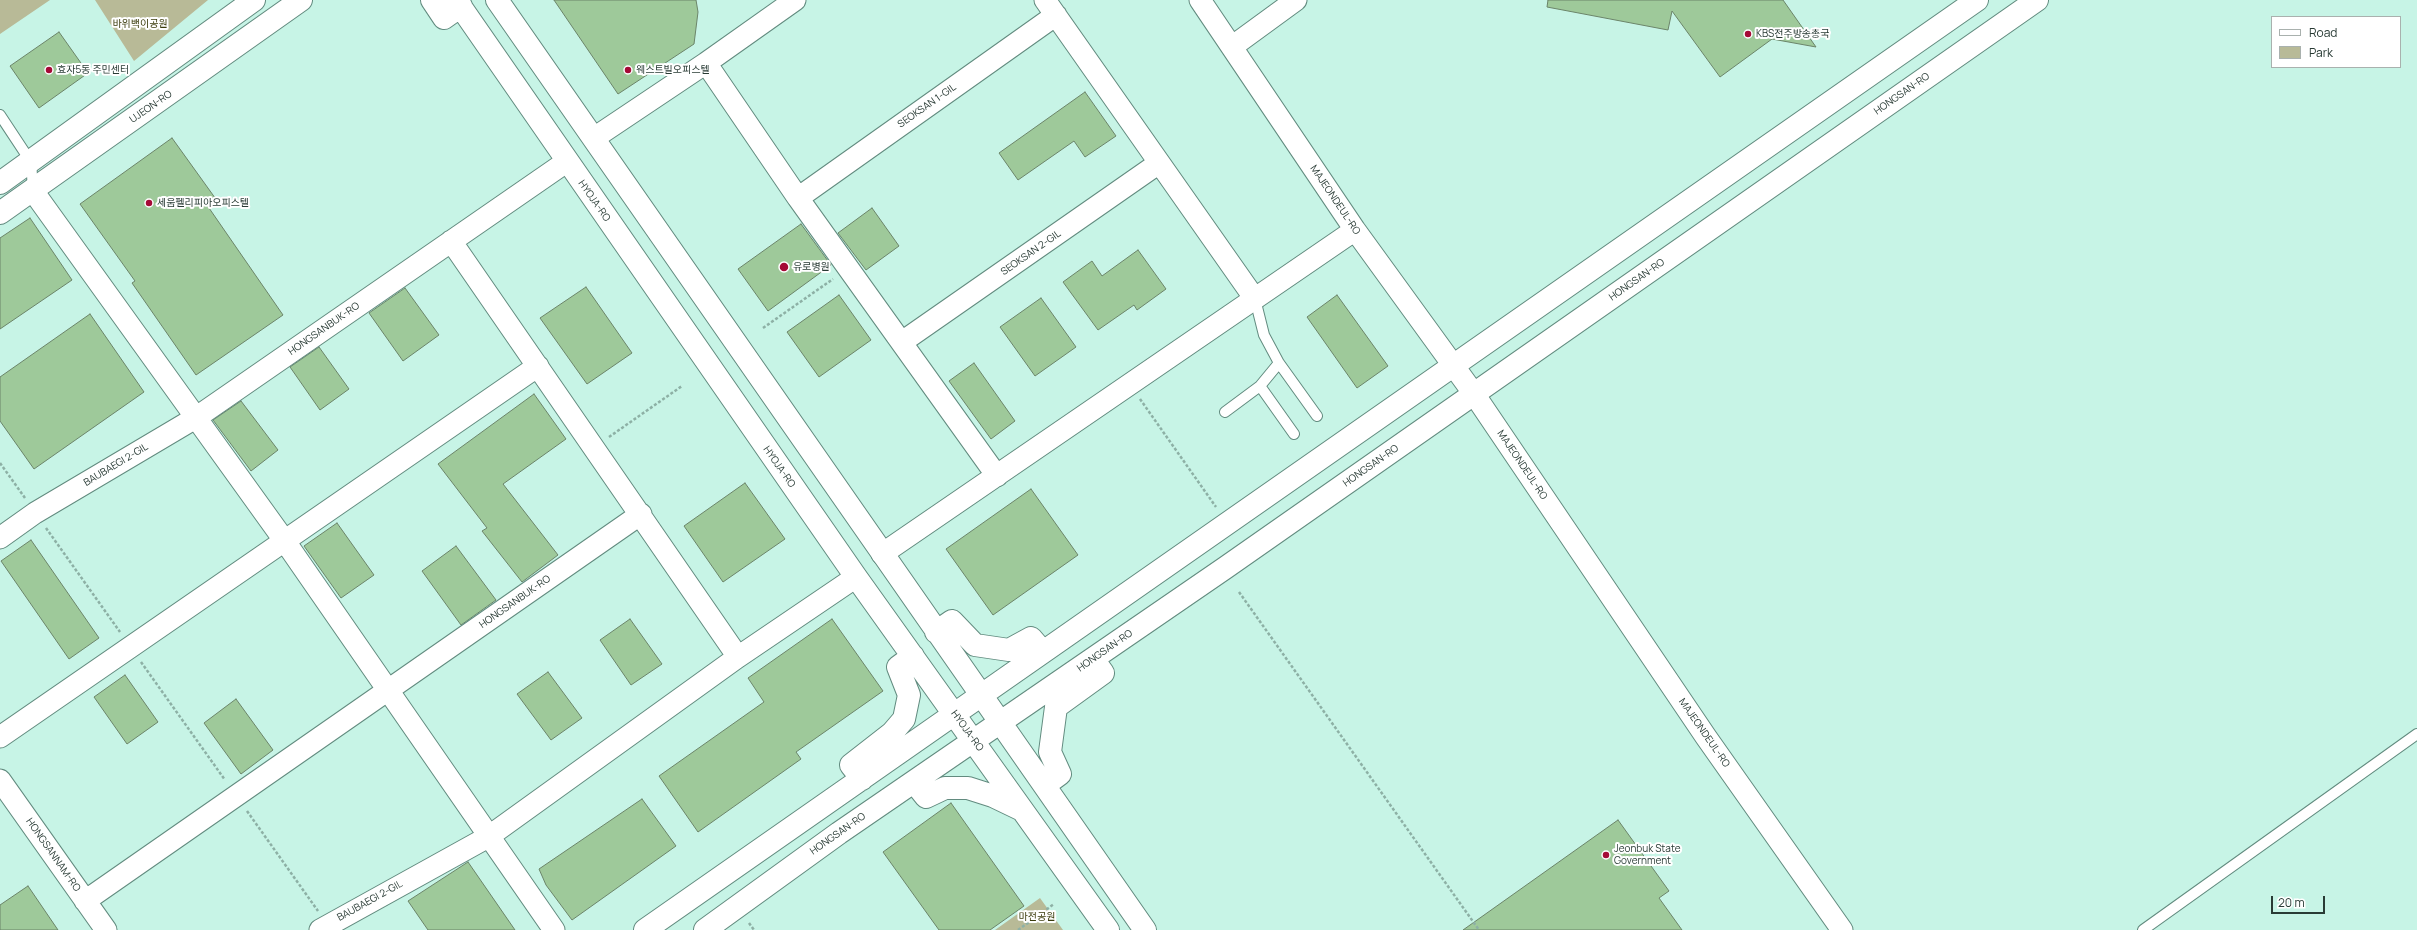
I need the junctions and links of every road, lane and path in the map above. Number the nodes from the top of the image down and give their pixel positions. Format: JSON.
{"nodes":[{"id":1,"x":254,"y":0,"type":"edge"},
{"id":2,"x":301,"y":0,"type":"edge"},
{"id":3,"x":432,"y":0,"type":"edge"},
{"id":4,"x":497,"y":0,"type":"edge"},
{"id":5,"x":795,"y":0,"type":"edge"},
{"id":6,"x":1200,"y":0,"type":"edge"},
{"id":7,"x":1296,"y":0,"type":"edge"},
{"id":8,"x":1977,"y":0,"type":"edge"},
{"id":9,"x":2034,"y":1,"type":"edge"},
{"id":10,"x":458,"y":3,"type":"edge"},
{"id":11,"x":1050,"y":7,"type":"edge"},
{"id":12,"x":1233,"y":46,"type":"junction"},
{"id":13,"x":706,"y":63,"type":"junction"},
{"id":14,"x":0,"y":115,"type":"edge"},
{"id":15,"x":594,"y":138,"type":"junction"},
{"id":16,"x":31,"y":162,"type":"junction"},
{"id":17,"x":566,"y":162,"type":"junction"},
{"id":18,"x":1159,"y":163,"type":"junction"},
{"id":19,"x":0,"y":184,"type":"edge"},
{"id":20,"x":33,"y":191,"type":"junction"},
{"id":21,"x":798,"y":198,"type":"junction"},
{"id":22,"x":0,"y":213,"type":"edge"},
{"id":23,"x":1355,"y":230,"type":"junction"},
{"id":24,"x":451,"y":241,"type":"junction"},
{"id":25,"x":843,"y":272,"type":"junction"},
{"id":26,"x":1255,"y":299,"type":"junction"},
{"id":27,"x":763,"y":328,"type":"dead end"},
{"id":28,"x":902,"y":342,"type":"junction"},
{"id":29,"x":1279,"y":363,"type":"junction"},
{"id":30,"x":538,"y":366,"type":"junction"},
{"id":31,"x":1454,"y":366,"type":"junction"},
{"id":32,"x":682,"y":386,"type":"dead end"},
{"id":33,"x":1260,"y":386,"type":"junction"},
{"id":34,"x":1474,"y":394,"type":"junction"},
{"id":35,"x":1138,"y":396,"type":"dead end"},
{"id":36,"x":1225,"y":412,"type":"dead end"},
{"id":37,"x":1317,"y":416,"type":"dead end"},
{"id":38,"x":197,"y":417,"type":"junction"},
{"id":39,"x":1294,"y":434,"type":"dead end"},
{"id":40,"x":604,"y":440,"type":"dead end"},
{"id":41,"x":0,"y":462,"type":"edge"},
{"id":42,"x":997,"y":476,"type":"junction"},
{"id":43,"x":1216,"y":507,"type":"dead end"},
{"id":44,"x":35,"y":513,"type":"junction"},
{"id":45,"x":641,"y":514,"type":"junction"},
{"id":46,"x":0,"y":538,"type":"edge"},
{"id":47,"x":284,"y":540,"type":"junction"},
{"id":48,"x":882,"y":554,"type":"junction"},
{"id":49,"x":856,"y":577,"type":"junction"},
{"id":50,"x":1239,"y":592,"type":"dead end"},
{"id":51,"x":936,"y":632,"type":"junction"},
{"id":52,"x":130,"y":647,"type":"junction"},
{"id":53,"x":1043,"y":652,"type":"junction"},
{"id":54,"x":913,"y":656,"type":"junction"},
{"id":55,"x":738,"y":657,"type":"junction"},
{"id":56,"x":1093,"y":659,"type":"junction"},
{"id":57,"x":388,"y":690,"type":"junction"},
{"id":58,"x":981,"y":696,"type":"junction"},
{"id":59,"x":955,"y":715,"type":"junction"},
{"id":60,"x":1001,"y":724,"type":"junction"},
{"id":61,"x":2417,"y":734,"type":"edge"},
{"id":62,"x":0,"y":737,"type":"edge"},
{"id":63,"x":975,"y":742,"type":"junction"},
{"id":64,"x":862,"y":779,"type":"junction"},
{"id":65,"x":0,"y":780,"type":"edge"},
{"id":66,"x":914,"y":782,"type":"junction"},
{"id":67,"x":1044,"y":785,"type":"junction"},
{"id":68,"x":236,"y":796,"type":"junction"},
{"id":69,"x":1023,"y":810,"type":"junction"},
{"id":70,"x":488,"y":837,"type":"junction"},
{"id":71,"x":85,"y":901,"type":"junction"},
{"id":72,"x":1054,"y":904,"type":"dead end"},
{"id":73,"x":749,"y":924,"type":"dead end"},
{"id":74,"x":324,"y":927,"type":"edge"},
{"id":75,"x":106,"y":930,"type":"edge"},
{"id":76,"x":554,"y":930,"type":"edge"},
{"id":77,"x":645,"y":930,"type":"edge"},
{"id":78,"x":704,"y":930,"type":"edge"},
{"id":79,"x":754,"y":930,"type":"edge"},
{"id":80,"x":1018,"y":930,"type":"edge"},
{"id":81,"x":1108,"y":930,"type":"edge"},
{"id":82,"x":1145,"y":930,"type":"edge"},
{"id":83,"x":1480,"y":930,"type":"edge"},
{"id":84,"x":1842,"y":930,"type":"edge"},
{"id":85,"x":2143,"y":930,"type":"edge"}],
"edges":[{"from":1,"to":16,"type":"street"},
{"from":2,"to":20,"type":"street","name":"UJEON-RO"},
{"from":3,"to":10,"type":"street"},
{"from":4,"to":15,"type":"street"},
{"from":5,"to":13,"type":"street"},
{"from":6,"to":12,"type":"street","name":"MAJEONDEUL-RO"},
{"from":7,"to":12,"type":"street"},
{"from":8,"to":31,"type":"street"},
{"from":9,"to":34,"type":"street","name":"HONGSAN-RO"},
{"from":10,"to":17,"type":"street","name":"HYOJA-RO"},
{"from":11,"to":18,"type":"street","name":"SEOKSAN 1-GIL"},
{"from":11,"to":21,"type":"street","name":"SEOKSAN 1-GIL"},
{"from":12,"to":23,"type":"street","name":"MAJEONDEUL-RO"},
{"from":13,"to":15,"type":"street"},
{"from":13,"to":21,"type":"street"},
{"from":14,"to":16,"type":"lane"},
{"from":15,"to":48,"type":"street"},
{"from":16,"to":19,"type":"street"},
{"from":16,"to":20,"type":"lane"},
{"from":17,"to":24,"type":"street","name":"HONGSANBUK-RO"},
{"from":17,"to":49,"type":"street","name":"HYOJA-RO"},
{"from":18,"to":26,"type":"street"},
{"from":18,"to":28,"type":"street","name":"SEOKSAN 2-GIL"},
{"from":20,"to":22,"type":"street","name":"UJEON-RO"},
{"from":20,"to":38,"type":"street"},
{"from":21,"to":25,"type":"street"},
{"from":23,"to":26,"type":"street"},
{"from":23,"to":31,"type":"street","name":"MAJEONDEUL-RO"},
{"from":24,"to":30,"type":"street"},
{"from":24,"to":38,"type":"street","name":"HONGSANBUK-RO"},
{"from":25,"to":27,"type":"path"},
{"from":25,"to":28,"type":"street"},
{"from":26,"to":29,"type":"lane"},
{"from":26,"to":42,"type":"street"},
{"from":28,"to":42,"type":"street"},
{"from":29,"to":33,"type":"lane"},
{"from":29,"to":37,"type":"lane"},
{"from":30,"to":45,"type":"street"},
{"from":30,"to":47,"type":"street"},
{"from":31,"to":34,"type":"street","name":"MAJEONDEUL-RO"},
{"from":31,"to":53,"type":"street"},
{"from":32,"to":40,"type":"path"},
{"from":33,"to":36,"type":"lane"},
{"from":33,"to":39,"type":"lane"},
{"from":34,"to":56,"type":"street","name":"HONGSAN-RO"},
{"from":34,"to":84,"type":"street","name":"MAJEONDEUL-RO"},
{"from":35,"to":43,"type":"path"},
{"from":38,"to":44,"type":"street","name":"BAUBAEGI 2-GIL"},
{"from":38,"to":47,"type":"street"},
{"from":41,"to":44,"type":"path","name":"BAUBAEGI 2-GIL"},
{"from":42,"to":48,"type":"street"},
{"from":44,"to":46,"type":"street"},
{"from":44,"to":52,"type":"path","name":"BAUBAEGI 2-GIL"},
{"from":45,"to":55,"type":"street"},
{"from":45,"to":57,"type":"street","name":"HONGSANBUK-RO"},
{"from":47,"to":52,"type":"street"},
{"from":47,"to":57,"type":"street"},
{"from":48,"to":51,"type":"street"},
{"from":49,"to":54,"type":"street","name":"HYOJA-RO"},
{"from":49,"to":55,"type":"street"},
{"from":50,"to":83,"type":"path"},
{"from":51,"to":53,"type":"street"},
{"from":51,"to":58,"type":"street"},
{"from":52,"to":62,"type":"street"},
{"from":52,"to":68,"type":"path","name":"BAUBAEGI 2-GIL"},
{"from":53,"to":58,"type":"street"},
{"from":54,"to":59,"type":"street","name":"HYOJA-RO"},
{"from":54,"to":64,"type":"street"},
{"from":55,"to":70,"type":"street"},
{"from":56,"to":60,"type":"street","name":"HONGSAN-RO"},
{"from":56,"to":67,"type":"street"},
{"from":57,"to":68,"type":"street"},
{"from":57,"to":70,"type":"street"},
{"from":58,"to":59,"type":"street"},
{"from":58,"to":60,"type":"street"},
{"from":59,"to":63,"type":"street","name":"HYOJA-RO"},
{"from":59,"to":64,"type":"street"},
{"from":60,"to":63,"type":"street","name":"HONGSAN-RO"},
{"from":60,"to":67,"type":"street"},
{"from":61,"to":85,"type":"lane"},
{"from":63,"to":66,"type":"street","name":"HONGSAN-RO"},
{"from":63,"to":69,"type":"street","name":"HYOJA-RO"},
{"from":64,"to":77,"type":"street"},
{"from":65,"to":71,"type":"street","name":"HONGSANNAM-RO"},
{"from":66,"to":69,"type":"street"},
{"from":66,"to":78,"type":"street","name":"HONGSAN-RO"},
{"from":67,"to":82,"type":"street"},
{"from":68,"to":71,"type":"street"},
{"from":68,"to":74,"type":"path","name":"BAUBAEGI 2-GIL"},
{"from":69,"to":81,"type":"street","name":"HYOJA-RO"},
{"from":70,"to":74,"type":"street","name":"BAUBAEGI 2-GIL"},
{"from":70,"to":76,"type":"street"},
{"from":71,"to":75,"type":"street","name":"HONGSANNAM-RO"},
{"from":72,"to":80,"type":"path"},
{"from":73,"to":79,"type":"path"}]}
